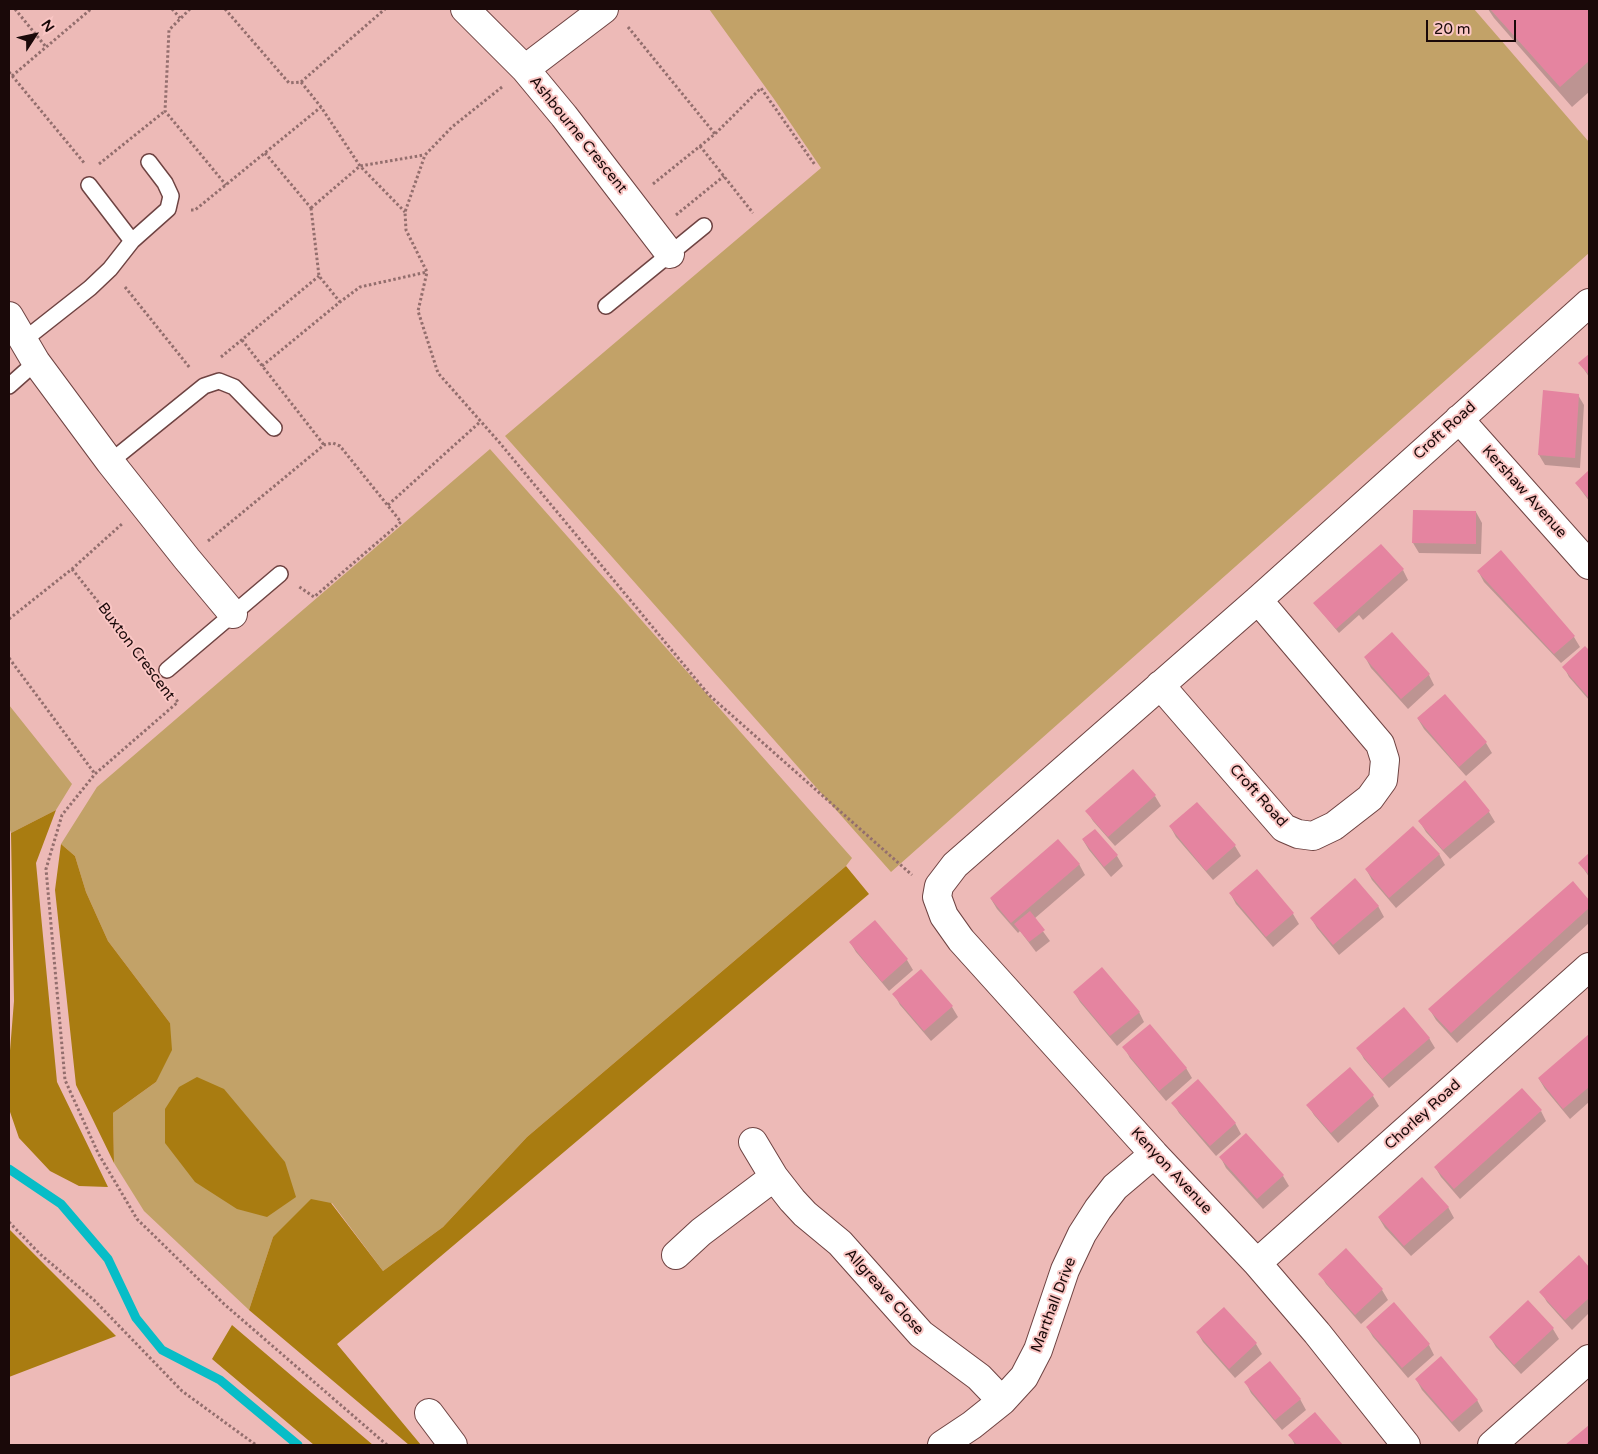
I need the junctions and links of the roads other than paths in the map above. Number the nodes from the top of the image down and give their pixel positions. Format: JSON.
{"nodes":[{"id":1,"x":465,"y":9,"type":"edge"},
{"id":2,"x":614,"y":16,"type":"edge"},
{"id":3,"x":525,"y":69,"type":"junction"},
{"id":4,"x":148,"y":162,"type":"dead end"},
{"id":5,"x":90,"y":178,"type":"road end"},
{"id":6,"x":704,"y":226,"type":"dead end"},
{"id":7,"x":132,"y":241,"type":"junction"},
{"id":8,"x":670,"y":254,"type":"junction"},
{"id":9,"x":1589,"y":303,"type":"edge"},
{"id":10,"x":606,"y":306,"type":"dead end"},
{"id":11,"x":9,"y":316,"type":"edge"},
{"id":12,"x":30,"y":351,"type":"junction"},
{"id":13,"x":9,"y":386,"type":"edge"},
{"id":14,"x":1459,"y":419,"type":"junction"},
{"id":15,"x":274,"y":428,"type":"dead end"},
{"id":16,"x":110,"y":462,"type":"junction"},
{"id":17,"x":1589,"y":565,"type":"edge"},
{"id":18,"x":280,"y":574,"type":"road end"},
{"id":19,"x":1258,"y":600,"type":"junction"},
{"id":20,"x":233,"y":614,"type":"junction"},
{"id":21,"x":159,"y":670,"type":"road end"},
{"id":22,"x":1160,"y":685,"type":"junction"},
{"id":23,"x":937,"y":897,"type":"joint"},
{"id":24,"x":1589,"y":967,"type":"edge"},
{"id":25,"x":753,"y":1142,"type":"dead end"},
{"id":26,"x":1154,"y":1154,"type":"junction"},
{"id":27,"x":774,"y":1177,"type":"junction"},
{"id":28,"x":676,"y":1255,"type":"dead end"},
{"id":29,"x":1257,"y":1263,"type":"junction"},
{"id":30,"x":1589,"y":1359,"type":"edge"},
{"id":31,"x":1002,"y":1400,"type":"junction"},
{"id":32,"x":429,"y":1413,"type":"dead end"},
{"id":33,"x":454,"y":1445,"type":"edge"},
{"id":34,"x":942,"y":1445,"type":"edge"},
{"id":35,"x":1404,"y":1445,"type":"edge"},
{"id":36,"x":1492,"y":1445,"type":"edge"}],
"edges":[{"from":1,"to":3,"type":"street","name":"Ashbourne Crescent"},
{"from":2,"to":3,"type":"street","name":"Ashbourne Crescent"},
{"from":3,"to":8,"type":"street","name":"Ashbourne Crescent"},
{"from":4,"to":7,"type":"lane"},
{"from":5,"to":7,"type":"lane"},
{"from":6,"to":8,"type":"lane"},
{"from":7,"to":12,"type":"lane"},
{"from":8,"to":10,"type":"lane"},
{"from":9,"to":14,"type":"street","name":"Croft Road"},
{"from":11,"to":12,"type":"street"},
{"from":12,"to":13,"type":"lane"},
{"from":12,"to":16,"type":"street"},
{"from":14,"to":17,"type":"street","name":"Kershaw Avenue"},
{"from":14,"to":19,"type":"street","name":"Croft Road"},
{"from":15,"to":16,"type":"lane"},
{"from":16,"to":20,"type":"street"},
{"from":18,"to":20,"type":"lane"},
{"from":19,"to":22,"type":"street","name":"Croft Road"},
{"from":19,"to":22,"type":"street","name":"Croft Road"},
{"from":20,"to":21,"type":"lane"},
{"from":22,"to":23,"type":"street","name":"Croft Road"},
{"from":23,"to":26,"type":"street","name":"Kenyon Avenue"},
{"from":24,"to":29,"type":"street","name":"Chorley Road"},
{"from":25,"to":27,"type":"street","name":"Allgreave Close"},
{"from":26,"to":29,"type":"street","name":"Kenyon Avenue"},
{"from":26,"to":31,"type":"street","name":"Marthall Drive"},
{"from":27,"to":28,"type":"street"},
{"from":27,"to":31,"type":"street","name":"Allgreave Close"},
{"from":29,"to":35,"type":"street","name":"Kenyon Avenue"},
{"from":30,"to":36,"type":"street"},
{"from":31,"to":34,"type":"street","name":"Marthall Drive"},
{"from":32,"to":33,"type":"street"}]}
